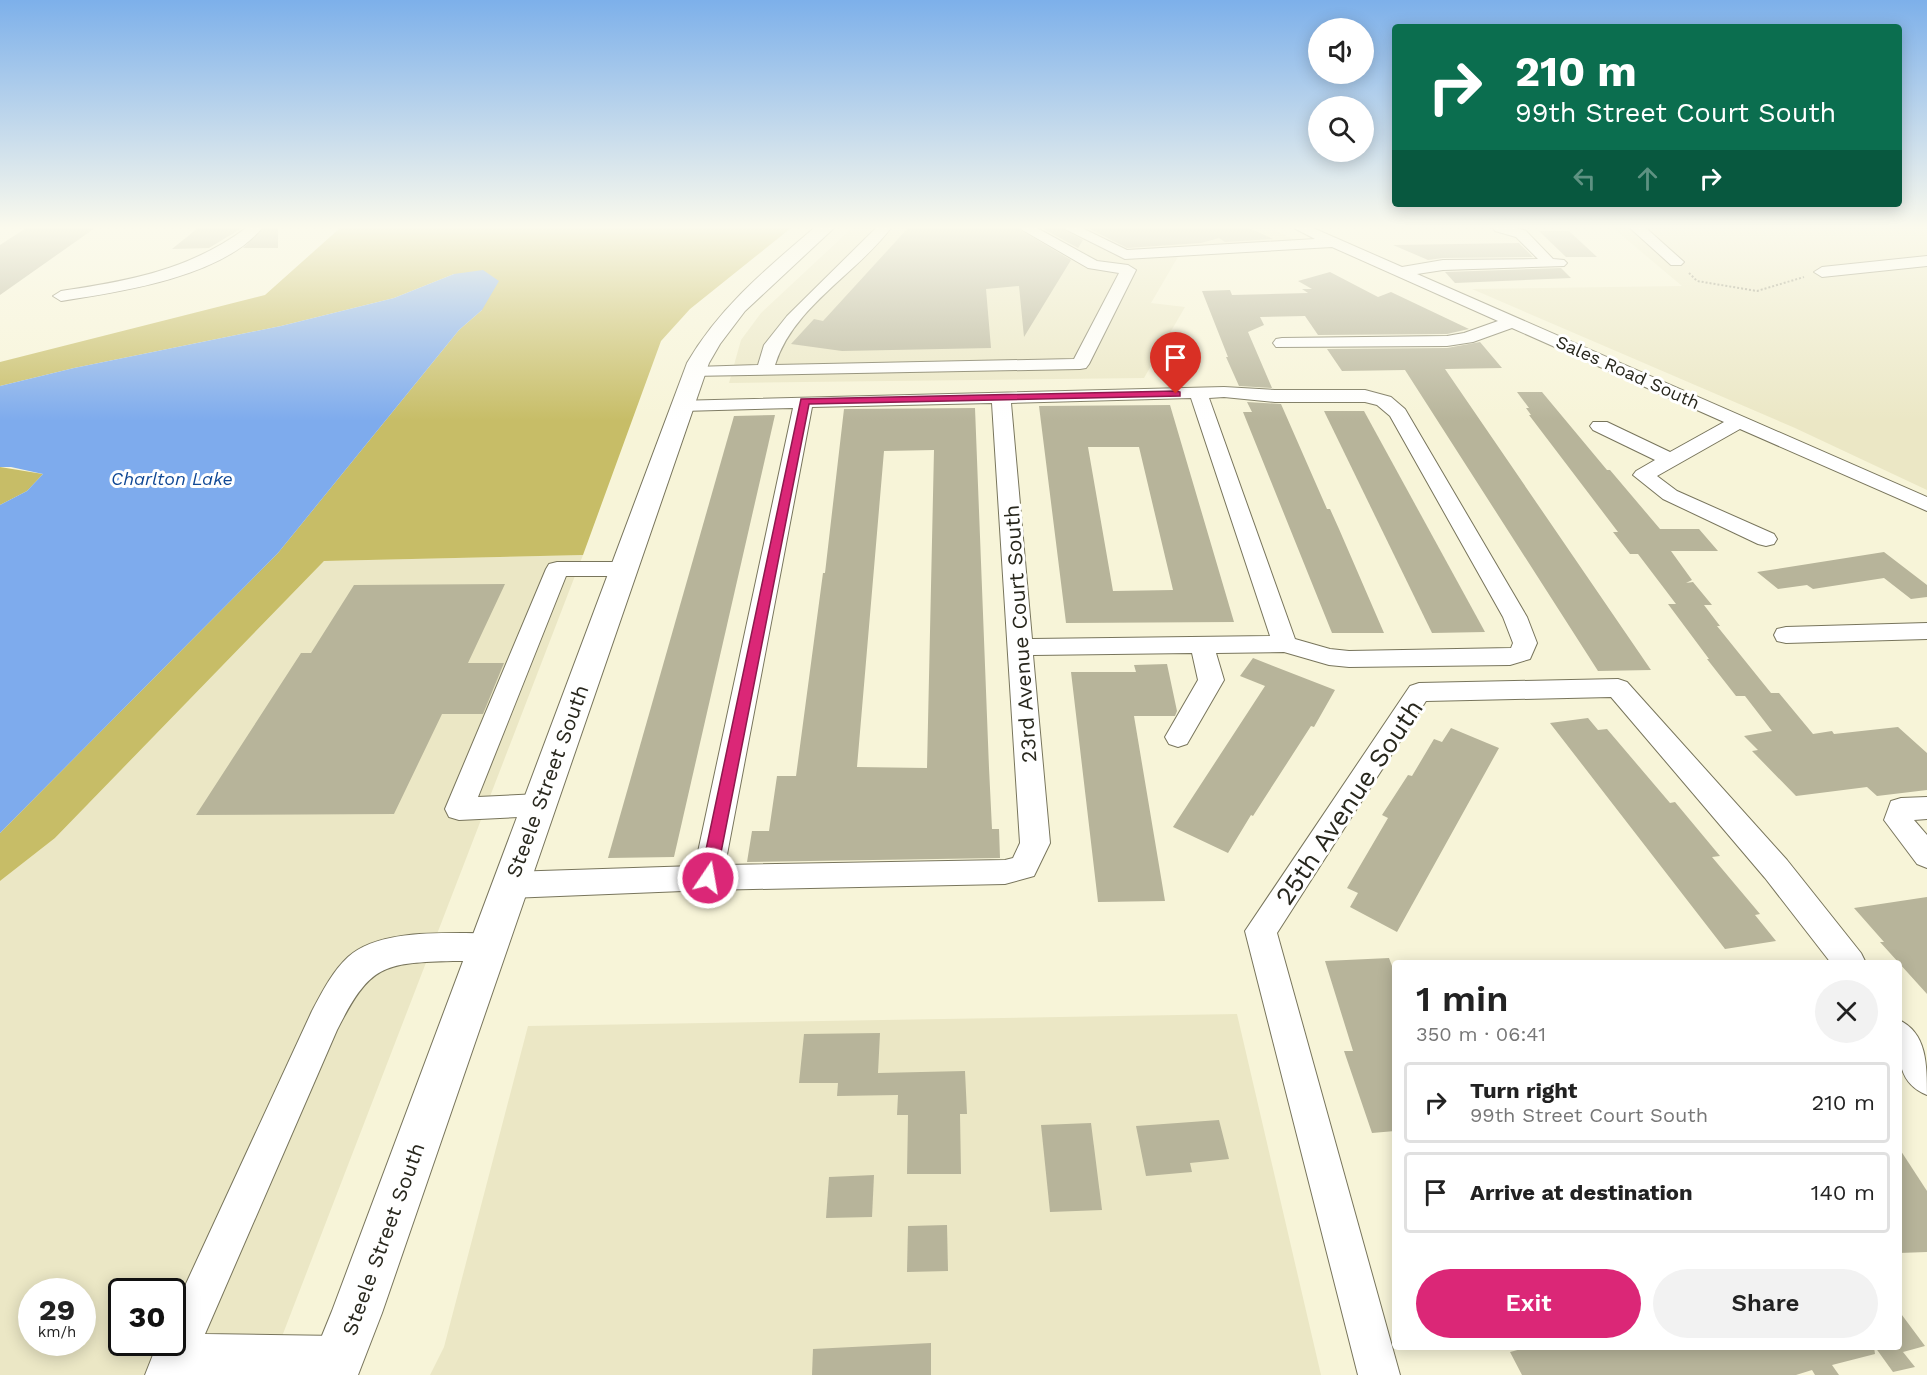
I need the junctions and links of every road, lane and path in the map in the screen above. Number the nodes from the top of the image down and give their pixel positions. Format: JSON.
{"nodes":[{"id":1,"x":86,"y":292,"type":"edge"},
{"id":2,"x":755,"y":292,"type":"edge"},
{"id":3,"x":820,"y":292,"type":"edge"},
{"id":4,"x":1117,"y":292,"type":"edge"},
{"id":5,"x":1445,"y":292,"type":"edge"},
{"id":6,"x":62,"y":296,"type":"dead end"},
{"id":7,"x":1512,"y":322,"type":"junction"},
{"id":8,"x":1282,"y":343,"type":"dead end"},
{"id":9,"x":765,"y":370,"type":"junction"},
{"id":10,"x":695,"y":372,"type":"junction"},
{"id":11,"x":1198,"y":393,"type":"junction"},
{"id":12,"x":1001,"y":398,"type":"junction"},
{"id":13,"x":804,"y":402,"type":"junction"},
{"id":14,"x":682,"y":405,"type":"junction"},
{"id":15,"x":1740,"y":421,"type":"junction"},
{"id":16,"x":1600,"y":426,"type":"dead end"},
{"id":17,"x":1671,"y":460,"type":"junction"},
{"id":18,"x":1927,"y":505,"type":"edge"},
{"id":19,"x":1766,"y":539,"type":"dead end"},
{"id":20,"x":623,"y":569,"type":"junction"},
{"id":21,"x":1927,"y":631,"type":"edge"},
{"id":22,"x":1786,"y":635,"type":"dead end"},
{"id":23,"x":1286,"y":644,"type":"junction"},
{"id":24,"x":1202,"y":645,"type":"junction"},
{"id":25,"x":1022,"y":647,"type":"junction"},
{"id":26,"x":1178,"y":737,"type":"dead end"},
{"id":27,"x":539,"y":805,"type":"junction"},
{"id":28,"x":1927,"y":808,"type":"edge"},
{"id":29,"x":1927,"y":855,"type":"edge"},
{"id":30,"x":708,"y":878,"type":"junction"},
{"id":31,"x":510,"y":885,"type":"junction"},
{"id":32,"x":488,"y":947,"type":"junction"},
{"id":33,"x":1848,"y":960,"type":"edge"},
{"id":34,"x":1902,"y":1040,"type":"edge"},
{"id":35,"x":1927,"y":1078,"type":"edge"},
{"id":36,"x":170,"y":1365,"type":"edge"},
{"id":37,"x":336,"y":1366,"type":"edge"},
{"id":38,"x":1379,"y":1375,"type":"edge"}],
"edges":[{"from":1,"to":6,"type":"street"},
{"from":2,"to":10,"type":"main road","name":"Steele Street South"},
{"from":3,"to":9,"type":"street"},
{"from":4,"to":9,"type":"street"},
{"from":5,"to":7,"type":"street","name":"Sales Road South"},
{"from":7,"to":8,"type":"street"},
{"from":7,"to":15,"type":"street","name":"Sales Road South"},
{"from":9,"to":10,"type":"street"},
{"from":10,"to":14,"type":"main road","name":"Steele Street South"},
{"from":11,"to":12,"type":"street"},
{"from":11,"to":23,"type":"street"},
{"from":11,"to":23,"type":"street"},
{"from":12,"to":13,"type":"street"},
{"from":12,"to":25,"type":"street","name":"23rd Avenue Court South"},
{"from":13,"to":14,"type":"street"},
{"from":13,"to":30,"type":"street"},
{"from":14,"to":20,"type":"main road","name":"Steele Street South"},
{"from":15,"to":17,"type":"street"},
{"from":15,"to":18,"type":"street","name":"Sales Road South"},
{"from":16,"to":17,"type":"street"},
{"from":17,"to":19,"type":"street"},
{"from":20,"to":27,"type":"main road","name":"Steele Street South"},
{"from":20,"to":27,"type":"street"},
{"from":21,"to":22,"type":"street"},
{"from":23,"to":24,"type":"street"},
{"from":24,"to":25,"type":"street"},
{"from":24,"to":26,"type":"street"},
{"from":25,"to":30,"type":"street","name":"23rd Avenue Court South"},
{"from":27,"to":31,"type":"main road","name":"Steele Street South"},
{"from":28,"to":29,"type":"street"},
{"from":30,"to":31,"type":"street"},
{"from":31,"to":32,"type":"main road","name":"Steele Street South"},
{"from":32,"to":36,"type":"street"},
{"from":32,"to":37,"type":"main road","name":"Steele Street South"},
{"from":33,"to":38,"type":"street","name":"25th Avenue South"},
{"from":34,"to":35,"type":"street"},
{"from":36,"to":37,"type":"street"}]}
